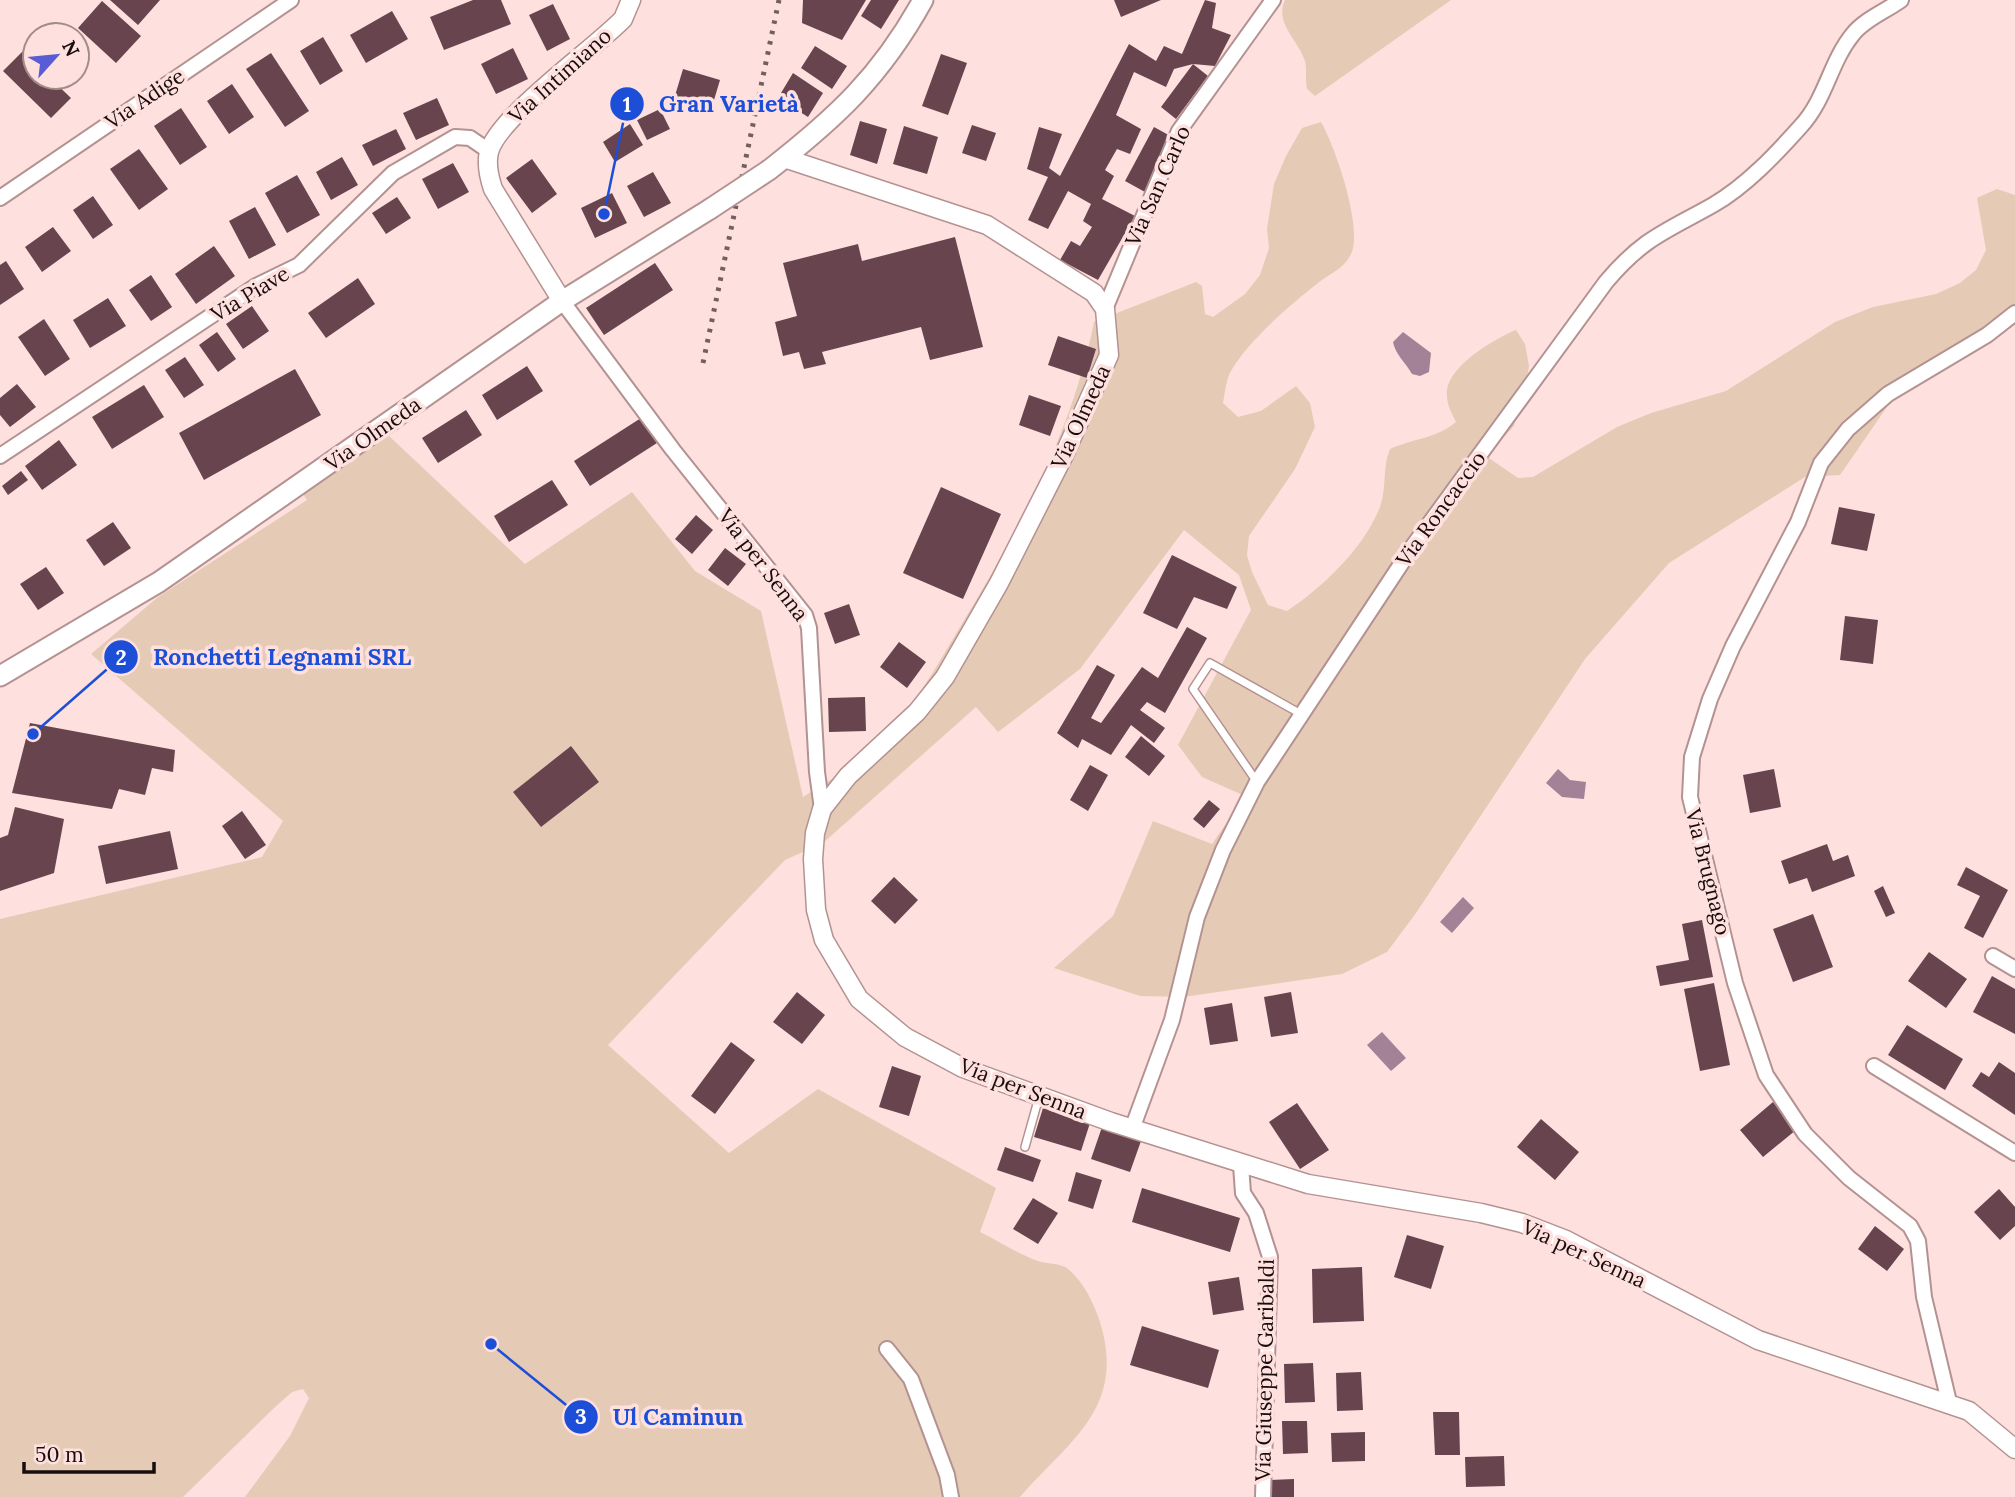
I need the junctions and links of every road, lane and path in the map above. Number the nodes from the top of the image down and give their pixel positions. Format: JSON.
{"nodes":[{"id":1,"x":291,"y":0,"type":"edge"},
{"id":2,"x":631,"y":0,"type":"edge"},
{"id":3,"x":923,"y":0,"type":"edge"},
{"id":4,"x":1273,"y":0,"type":"edge"},
{"id":5,"x":1901,"y":0,"type":"edge"},
{"id":6,"x":489,"y":151,"type":"junction"},
{"id":7,"x":777,"y":164,"type":"junction"},
{"id":8,"x":0,"y":198,"type":"edge"},
{"id":9,"x":562,"y":301,"type":"junction"},
{"id":10,"x":1105,"y":309,"type":"junction"},
{"id":11,"x":2015,"y":313,"type":"edge"},
{"id":12,"x":0,"y":456,"type":"edge"},
{"id":13,"x":0,"y":676,"type":"edge"},
{"id":14,"x":1301,"y":714,"type":"junction"},
{"id":15,"x":1257,"y":782,"type":"junction"},
{"id":16,"x":822,"y":809,"type":"junction"},
{"id":17,"x":1993,"y":956,"type":"dead end"},
{"id":18,"x":2015,"y":969,"type":"edge"},
{"id":19,"x":1874,"y":1066,"type":"dead end"},
{"id":20,"x":1039,"y":1097,"type":"junction"},
{"id":21,"x":1132,"y":1129,"type":"junction"},
{"id":22,"x":1025,"y":1147,"type":"dead end"},
{"id":23,"x":2015,"y":1153,"type":"edge"},
{"id":24,"x":1241,"y":1165,"type":"junction"},
{"id":25,"x":887,"y":1349,"type":"dead end"},
{"id":26,"x":1949,"y":1402,"type":"junction"},
{"id":27,"x":2015,"y":1448,"type":"edge"},
{"id":28,"x":951,"y":1497,"type":"edge"},
{"id":29,"x":1263,"y":1497,"type":"edge"}],
"edges":[{"from":1,"to":8,"type":"street","name":"Via Adige"},
{"from":2,"to":6,"type":"street","name":"Via Intimiano"},
{"from":3,"to":7,"type":"main road","name":"Via Olmeda"},
{"from":4,"to":10,"type":"street","name":"Via San Carlo"},
{"from":5,"to":14,"type":"street","name":"Via Roncaccio"},
{"from":6,"to":9,"type":"street"},
{"from":6,"to":12,"type":"street","name":"Via Piave"},
{"from":7,"to":9,"type":"main road","name":"Via Olmeda","bridge":true},
{"from":7,"to":10,"type":"street"},
{"from":9,"to":13,"type":"main road","name":"Via Olmeda"},
{"from":9,"to":16,"type":"street","name":"Via per Senna"},
{"from":10,"to":16,"type":"street","name":"Via Olmeda"},
{"from":11,"to":26,"type":"street","name":"Via Brugnago"},
{"from":14,"to":15,"type":"street","name":"Via Roncaccio"},
{"from":14,"to":15,"type":"lane"},
{"from":15,"to":21,"type":"street","name":"Via Roncaccio"},
{"from":16,"to":20,"type":"street","name":"Via per Senna"},
{"from":17,"to":18,"type":"street"},
{"from":19,"to":23,"type":"street"},
{"from":20,"to":21,"type":"street","name":"Via per Senna"},
{"from":20,"to":22,"type":"lane"},
{"from":21,"to":24,"type":"street","name":"Via per Senna"},
{"from":24,"to":26,"type":"street","name":"Via per Senna"},
{"from":24,"to":29,"type":"street","name":"Via Giuseppe Garibaldi"},
{"from":25,"to":28,"type":"street"},
{"from":26,"to":27,"type":"street","name":"Via per Senna"}]}
